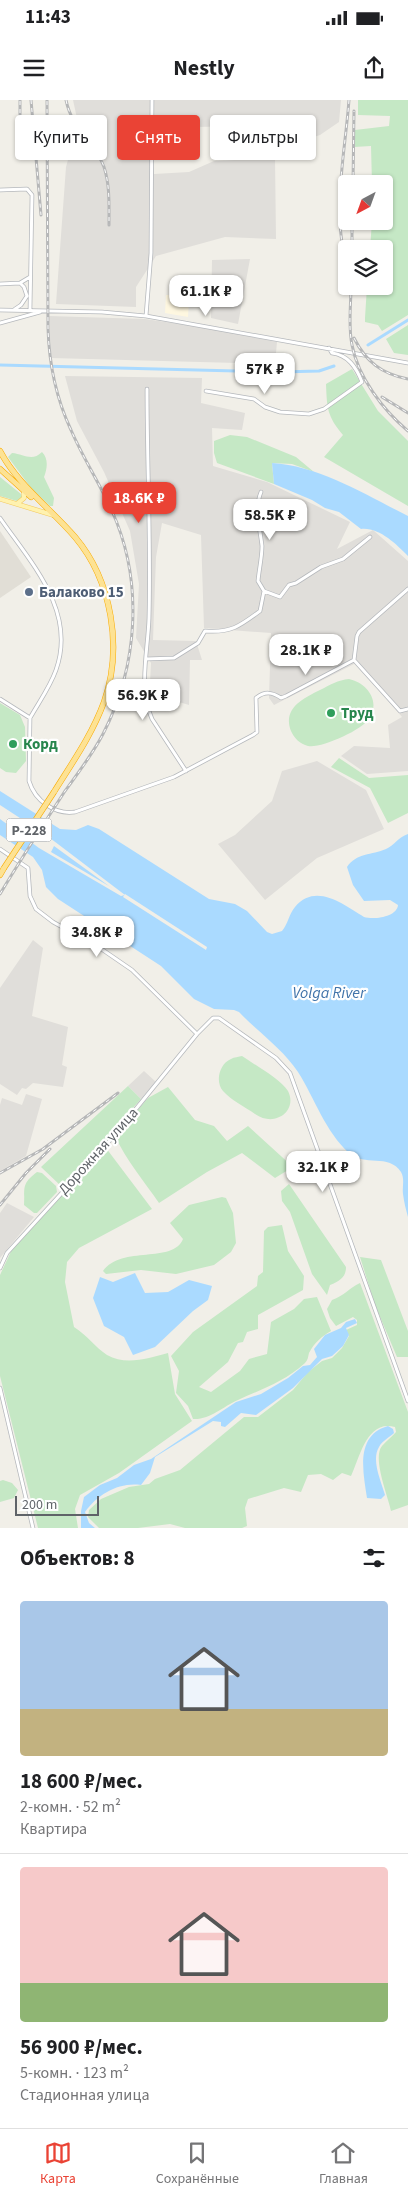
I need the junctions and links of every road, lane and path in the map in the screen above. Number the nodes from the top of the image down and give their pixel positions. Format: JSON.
{"nodes":[{"id":1,"x":152,"y":100,"type":"edge"},
{"id":2,"x":0,"y":190,"type":"edge"},
{"id":3,"x":30,"y":277,"type":"junction"},
{"id":4,"x":0,"y":284,"type":"edge"},
{"id":5,"x":20,"y":284,"type":"junction"},
{"id":6,"x":0,"y":310,"type":"edge"},
{"id":7,"x":13,"y":310,"type":"junction"},
{"id":8,"x":30,"y":310,"type":"junction"},
{"id":9,"x":44,"y":311,"type":"junction"},
{"id":10,"x":146,"y":316,"type":"junction"},
{"id":11,"x":0,"y":322,"type":"edge"},
{"id":12,"x":329,"y":348,"type":"junction"},
{"id":13,"x":408,"y":362,"type":"edge"},
{"id":14,"x":147,"y":389,"type":"dead end"},
{"id":15,"x":206,"y":391,"type":"dead end"},
{"id":16,"x":0,"y":451,"type":"edge"},
{"id":17,"x":0,"y":471,"type":"edge"},
{"id":18,"x":24,"y":487,"type":"junction"},
{"id":19,"x":261,"y":492,"type":"dead end"},
{"id":20,"x":0,"y":499,"type":"edge"},
{"id":21,"x":16,"y":504,"type":"junction"},
{"id":22,"x":54,"y":516,"type":"junction"},
{"id":23,"x":0,"y":518,"type":"edge"},
{"id":24,"x":370,"y":537,"type":"dead end"},
{"id":25,"x":408,"y":589,"type":"edge"},
{"id":26,"x":264,"y":591,"type":"junction"},
{"id":27,"x":146,"y":658,"type":"junction"},
{"id":28,"x":354,"y":660,"type":"junction"},
{"id":29,"x":0,"y":699,"type":"edge"},
{"id":30,"x":408,"y":709,"type":"edge"},
{"id":31,"x":30,"y":718,"type":"junction"},
{"id":32,"x":186,"y":771,"type":"junction"},
{"id":33,"x":0,"y":849,"type":"edge"},
{"id":34,"x":0,"y":875,"type":"edge"},
{"id":35,"x":197,"y":1034,"type":"junction"},
{"id":36,"x":0,"y":1268,"type":"edge"},
{"id":37,"x":0,"y":1388,"type":"edge"},
{"id":38,"x":408,"y":1401,"type":"edge"},
{"id":39,"x":33,"y":1528,"type":"edge"}],
"edges":[{"from":1,"to":10,"type":"street"},
{"from":2,"to":3,"type":"street"},
{"from":3,"to":5,"type":"street"},
{"from":3,"to":8,"type":"street"},
{"from":4,"to":5,"type":"street"},
{"from":5,"to":7,"type":"street"},
{"from":6,"to":7,"type":"street"},
{"from":7,"to":8,"type":"street"},
{"from":8,"to":9,"type":"street"},
{"from":9,"to":10,"type":"street"},
{"from":9,"to":11,"type":"street"},
{"from":10,"to":12,"type":"street"},
{"from":12,"to":13,"type":"street"},
{"from":12,"to":15,"type":"street"},
{"from":14,"to":27,"type":"street"},
{"from":16,"to":18,"type":"highway","number":"Р-228"},
{"from":17,"to":18,"type":"highway","number":"Р-228"},
{"from":18,"to":21,"type":"main road"},
{"from":18,"to":22,"type":"highway","number":"Р-228"},
{"from":19,"to":26,"type":"street"},
{"from":20,"to":21,"type":"main road"},
{"from":21,"to":22,"type":"main road"},
{"from":22,"to":34,"type":"highway","number":"Р-228","bridge":true},
{"from":23,"to":31,"type":"street"},
{"from":24,"to":26,"type":"street"},
{"from":25,"to":28,"type":"street"},
{"from":26,"to":27,"type":"street"},
{"from":27,"to":32,"type":"street"},
{"from":28,"to":30,"type":"street"},
{"from":28,"to":32,"type":"street"},
{"from":29,"to":31,"type":"street"},
{"from":31,"to":32,"type":"street"},
{"from":33,"to":35,"type":"street"},
{"from":35,"to":36,"type":"street","name":"Дорожная улица"},
{"from":35,"to":38,"type":"street","name":"Дорожная улица"},
{"from":37,"to":39,"type":"street"}]}
